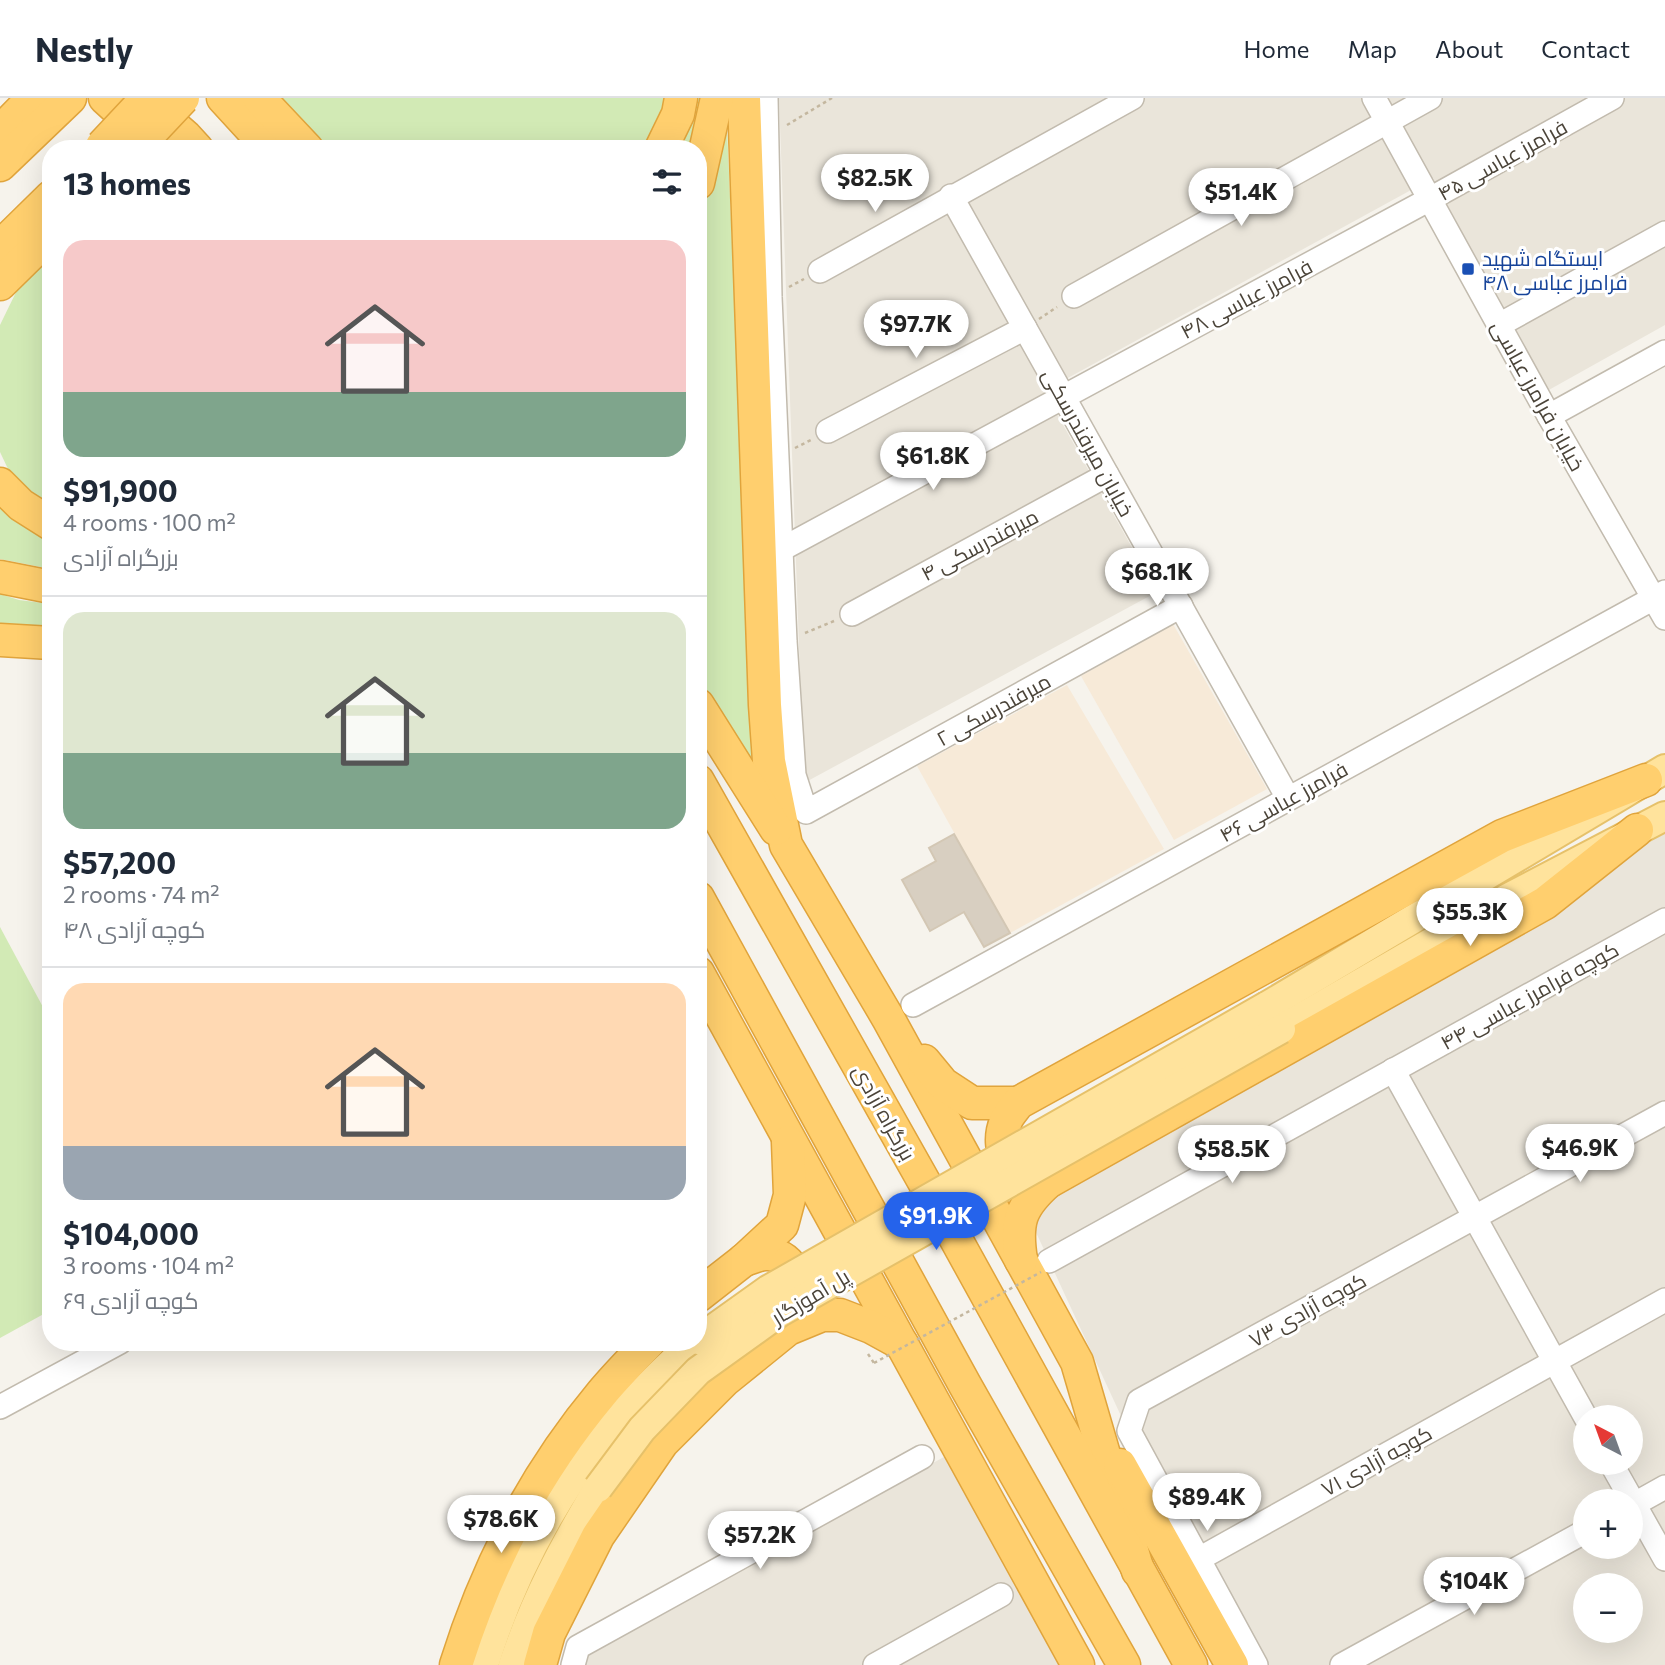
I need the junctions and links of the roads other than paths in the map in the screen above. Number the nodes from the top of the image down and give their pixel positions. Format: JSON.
{"nodes":[{"id":1,"x":104,"y":98,"type":"edge"},
{"id":2,"x":141,"y":98,"type":"edge"},
{"id":3,"x":147,"y":98,"type":"edge"},
{"id":4,"x":183,"y":98,"type":"edge"},
{"id":5,"x":223,"y":98,"type":"edge"},
{"id":6,"x":259,"y":98,"type":"edge"},
{"id":7,"x":681,"y":98,"type":"edge"},
{"id":8,"x":718,"y":98,"type":"edge"},
{"id":9,"x":744,"y":98,"type":"edge"},
{"id":10,"x":766,"y":98,"type":"edge"},
{"id":11,"x":1132,"y":98,"type":"edge"},
{"id":12,"x":1374,"y":98,"type":"edge"},
{"id":13,"x":1430,"y":98,"type":"edge"},
{"id":14,"x":1612,"y":98,"type":"edge"},
{"id":15,"x":54,"y":102,"type":"edge"},
{"id":16,"x":1387,"y":122,"type":"junction"},
{"id":17,"x":0,"y":132,"type":"edge"},
{"id":18,"x":108,"y":140,"type":"edge"},
{"id":19,"x":143,"y":140,"type":"edge"},
{"id":20,"x":152,"y":140,"type":"edge"},
{"id":21,"x":190,"y":140,"type":"edge"},
{"id":22,"x":262,"y":140,"type":"edge"},
{"id":23,"x":299,"y":140,"type":"edge"},
{"id":24,"x":665,"y":140,"type":"edge"},
{"id":25,"x":707,"y":145,"type":"edge"},
{"id":26,"x":0,"y":165,"type":"edge"},
{"id":27,"x":951,"y":197,"type":"junction"},
{"id":28,"x":1430,"y":199,"type":"junction"},
{"id":29,"x":42,"y":211,"type":"edge"},
{"id":30,"x":1665,"y":233,"type":"edge"},
{"id":31,"x":42,"y":242,"type":"edge"},
{"id":32,"x":820,"y":271,"type":"road end"},
{"id":33,"x":2,"y":275,"type":"edge"},
{"id":34,"x":1074,"y":296,"type":"road end"},
{"id":35,"x":1499,"y":325,"type":"junction"},
{"id":36,"x":1025,"y":328,"type":"junction"},
{"id":37,"x":1665,"y":352,"type":"edge"},
{"id":38,"x":1063,"y":397,"type":"junction"},
{"id":39,"x":1549,"y":416,"type":"junction"},
{"id":40,"x":828,"y":431,"type":"road end"},
{"id":41,"x":1107,"y":475,"type":"junction"},
{"id":42,"x":0,"y":484,"type":"edge"},
{"id":43,"x":42,"y":518,"type":"edge"},
{"id":44,"x":782,"y":549,"type":"junction"},
{"id":45,"x":0,"y":577,"type":"edge"},
{"id":46,"x":42,"y":585,"type":"edge"},
{"id":47,"x":1659,"y":595,"type":"edge"},
{"id":48,"x":1181,"y":606,"type":"junction"},
{"id":49,"x":852,"y":614,"type":"road end"},
{"id":50,"x":1665,"y":618,"type":"edge"},
{"id":51,"x":0,"y":640,"type":"edge"},
{"id":52,"x":42,"y":642,"type":"edge"},
{"id":53,"x":707,"y":719,"type":"edge"},
{"id":54,"x":1665,"y":755,"type":"edge"},
{"id":55,"x":1656,"y":775,"type":"edge"},
{"id":56,"x":707,"y":797,"type":"edge"},
{"id":57,"x":1288,"y":798,"type":"junction"},
{"id":58,"x":1651,"y":823,"type":"edge"},
{"id":59,"x":786,"y":845,"type":"junction"},
{"id":60,"x":707,"y":914,"type":"edge"},
{"id":61,"x":1665,"y":920,"type":"edge"},
{"id":62,"x":707,"y":990,"type":"edge"},
{"id":63,"x":901,"y":1012,"type":"junction"},
{"id":64,"x":1274,"y":1017,"type":"junction"},
{"id":65,"x":1393,"y":1070,"type":"junction"},
{"id":66,"x":1018,"y":1103,"type":"junction"},
{"id":67,"x":1665,"y":1113,"type":"edge"},
{"id":68,"x":788,"y":1138,"type":"junction"},
{"id":69,"x":1048,"y":1182,"type":"junction"},
{"id":70,"x":1475,"y":1217,"type":"junction"},
{"id":71,"x":744,"y":1260,"type":"junction"},
{"id":72,"x":1037,"y":1265,"type":"junction"},
{"id":73,"x":707,"y":1289,"type":"edge"},
{"id":74,"x":1665,"y":1300,"type":"edge"},
{"id":75,"x":788,"y":1329,"type":"junction"},
{"id":76,"x":707,"y":1334,"type":"edge"},
{"id":77,"x":902,"y":1344,"type":"junction"},
{"id":78,"x":103,"y":1351,"type":"edge"},
{"id":79,"x":641,"y":1351,"type":"edge"},
{"id":80,"x":683,"y":1351,"type":"edge"},
{"id":81,"x":1555,"y":1361,"type":"junction"},
{"id":82,"x":965,"y":1385,"type":"junction"},
{"id":83,"x":1579,"y":1405,"type":"edge"},
{"id":84,"x":0,"y":1407,"type":"edge"},
{"id":85,"x":1093,"y":1418,"type":"junction"},
{"id":86,"x":922,"y":1457,"type":"dead end"},
{"id":87,"x":587,"y":1480,"type":"junction"},
{"id":88,"x":1665,"y":1487,"type":"edge"},
{"id":89,"x":1643,"y":1499,"type":"edge"},
{"id":90,"x":1643,"y":1522,"type":"edge"},
{"id":91,"x":1573,"y":1538,"type":"edge"},
{"id":92,"x":1665,"y":1559,"type":"edge"},
{"id":93,"x":1197,"y":1560,"type":"junction"},
{"id":94,"x":1138,"y":1571,"type":"junction"},
{"id":95,"x":1031,"y":1579,"type":"junction"},
{"id":96,"x":1001,"y":1595,"type":"dead end"},
{"id":97,"x":575,"y":1656,"type":"edge"},
{"id":98,"x":456,"y":1665,"type":"edge"},
{"id":99,"x":484,"y":1665,"type":"edge"},
{"id":100,"x":513,"y":1665,"type":"edge"},
{"id":101,"x":540,"y":1665,"type":"edge"},
{"id":102,"x":875,"y":1665,"type":"edge"},
{"id":103,"x":1078,"y":1665,"type":"edge"},
{"id":104,"x":1124,"y":1665,"type":"edge"},
{"id":105,"x":1191,"y":1665,"type":"edge"},
{"id":106,"x":1232,"y":1665,"type":"edge"},
{"id":107,"x":1255,"y":1665,"type":"edge"},
{"id":108,"x":1342,"y":1665,"type":"edge"}],
"edges":[{"from":1,"to":20,"type":"highway"},
{"from":2,"to":21,"type":"highway"},
{"from":3,"to":18,"type":"highway","bridge":true},
{"from":4,"to":19,"type":"highway","bridge":true},
{"from":5,"to":22,"type":"highway"},
{"from":6,"to":23,"type":"highway"},
{"from":7,"to":24,"type":"highway"},
{"from":8,"to":25,"type":"highway"},
{"from":9,"to":59,"type":"highway"},
{"from":10,"to":44,"type":"street"},
{"from":11,"to":27,"type":"street"},
{"from":12,"to":16,"type":"street","name":"خیابان فرامرز عباسی"},
{"from":13,"to":16,"type":"street"},
{"from":14,"to":28,"type":"street","name":"فرامرز عباسی ۴۵"},
{"from":15,"to":17,"type":"highway"},
{"from":15,"to":26,"type":"highway"},
{"from":16,"to":28,"type":"street","name":"خیابان فرامرز عباسی"},
{"from":16,"to":34,"type":"street"},
{"from":27,"to":32,"type":"street"},
{"from":27,"to":36,"type":"street","name":"خیابان میرفندرسکی"},
{"from":28,"to":35,"type":"street","name":"خیابان فرامرز عباسی"},
{"from":28,"to":38,"type":"street","name":"فرامرز عباسی ۴۸"},
{"from":29,"to":33,"type":"highway"},
{"from":30,"to":35,"type":"street"},
{"from":31,"to":33,"type":"highway"},
{"from":35,"to":39,"type":"street","name":"خیابان فرامرز عباسی"},
{"from":36,"to":38,"type":"street","name":"خیابان میرفندرسکی"},
{"from":36,"to":40,"type":"street"},
{"from":37,"to":39,"type":"street"},
{"from":38,"to":41,"type":"street","name":"خیابان میرفندرسکی"},
{"from":38,"to":44,"type":"street","name":"فرامرز عباسی ۴۸"},
{"from":39,"to":47,"type":"street","name":"خیابان فرامرز عباسی"},
{"from":41,"to":48,"type":"street","name":"خیابان میرفندرسکی"},
{"from":41,"to":49,"type":"street","name":"میرفندرسکی ۴"},
{"from":42,"to":43,"type":"highway"},
{"from":44,"to":48,"type":"street","name":"میرفندرسکی ۲"},
{"from":45,"to":46,"type":"highway"},
{"from":47,"to":50,"type":"street","name":"خیابان فرامرز عباسی"},
{"from":47,"to":57,"type":"street","name":"فرامرز عباسی ۴۶"},
{"from":48,"to":57,"type":"street","name":"خیابان میرفندرسکی"},
{"from":51,"to":52,"type":"highway"},
{"from":53,"to":59,"type":"highway"},
{"from":54,"to":55,"type":"street"},
{"from":55,"to":64,"type":"main road"},
{"from":55,"to":66,"type":"highway"},
{"from":56,"to":94,"type":"highway","name":"بزرگراه آزادی"},
{"from":57,"to":63,"type":"street","name":"فرامرز عباسی ۴۶"},
{"from":58,"to":64,"type":"main road"},
{"from":58,"to":69,"type":"highway"},
{"from":59,"to":63,"type":"highway"},
{"from":60,"to":82,"type":"highway"},
{"from":61,"to":65,"type":"street","name":"کوچه فرامرز عباسی ۴۴"},
{"from":62,"to":68,"type":"highway"},
{"from":63,"to":66,"type":"highway"},
{"from":63,"to":72,"type":"highway"},
{"from":64,"to":76,"type":"main road","name":"پل آموزگار","bridge":true},
{"from":64,"to":87,"type":"main road","name":"پل آموزگار","bridge":true},
{"from":65,"to":70,"type":"street"},
{"from":65,"to":72,"type":"street","name":"کوچه فرامرز عباسی ۴۴"},
{"from":66,"to":69,"type":"highway"},
{"from":67,"to":70,"type":"street","name":"کوچه آزادی ۷۳"},
{"from":68,"to":71,"type":"highway"},
{"from":68,"to":77,"type":"highway"},
{"from":69,"to":72,"type":"highway"},
{"from":70,"to":81,"type":"street"},
{"from":70,"to":93,"type":"street","name":"کوچه آزادی ۷۳"},
{"from":71,"to":73,"type":"highway"},
{"from":71,"to":75,"type":"highway"},
{"from":72,"to":85,"type":"highway"},
{"from":74,"to":81,"type":"street","name":"کوچه آزادی ۷۱"},
{"from":75,"to":77,"type":"highway"},
{"from":75,"to":101,"type":"highway"},
{"from":77,"to":95,"type":"highway"},
{"from":78,"to":84,"type":"street"},
{"from":79,"to":98,"type":"highway"},
{"from":80,"to":87,"type":"main road","name":"پل آموزگار"},
{"from":81,"to":83,"type":"street"},
{"from":81,"to":93,"type":"street","name":"کوچه آزادی ۷۱"},
{"from":82,"to":95,"type":"highway"},
{"from":82,"to":104,"type":"highway"},
{"from":85,"to":94,"type":"highway"},
{"from":85,"to":106,"type":"highway"},
{"from":86,"to":97,"type":"street"},
{"from":87,"to":99,"type":"main road"},
{"from":87,"to":100,"type":"main road"},
{"from":88,"to":89,"type":"street"},
{"from":90,"to":92,"type":"street"},
{"from":91,"to":108,"type":"street"},
{"from":93,"to":107,"type":"street"},
{"from":94,"to":105,"type":"highway","name":"بزرگراه آزادی"},
{"from":95,"to":103,"type":"highway"},
{"from":96,"to":102,"type":"street"}]}
